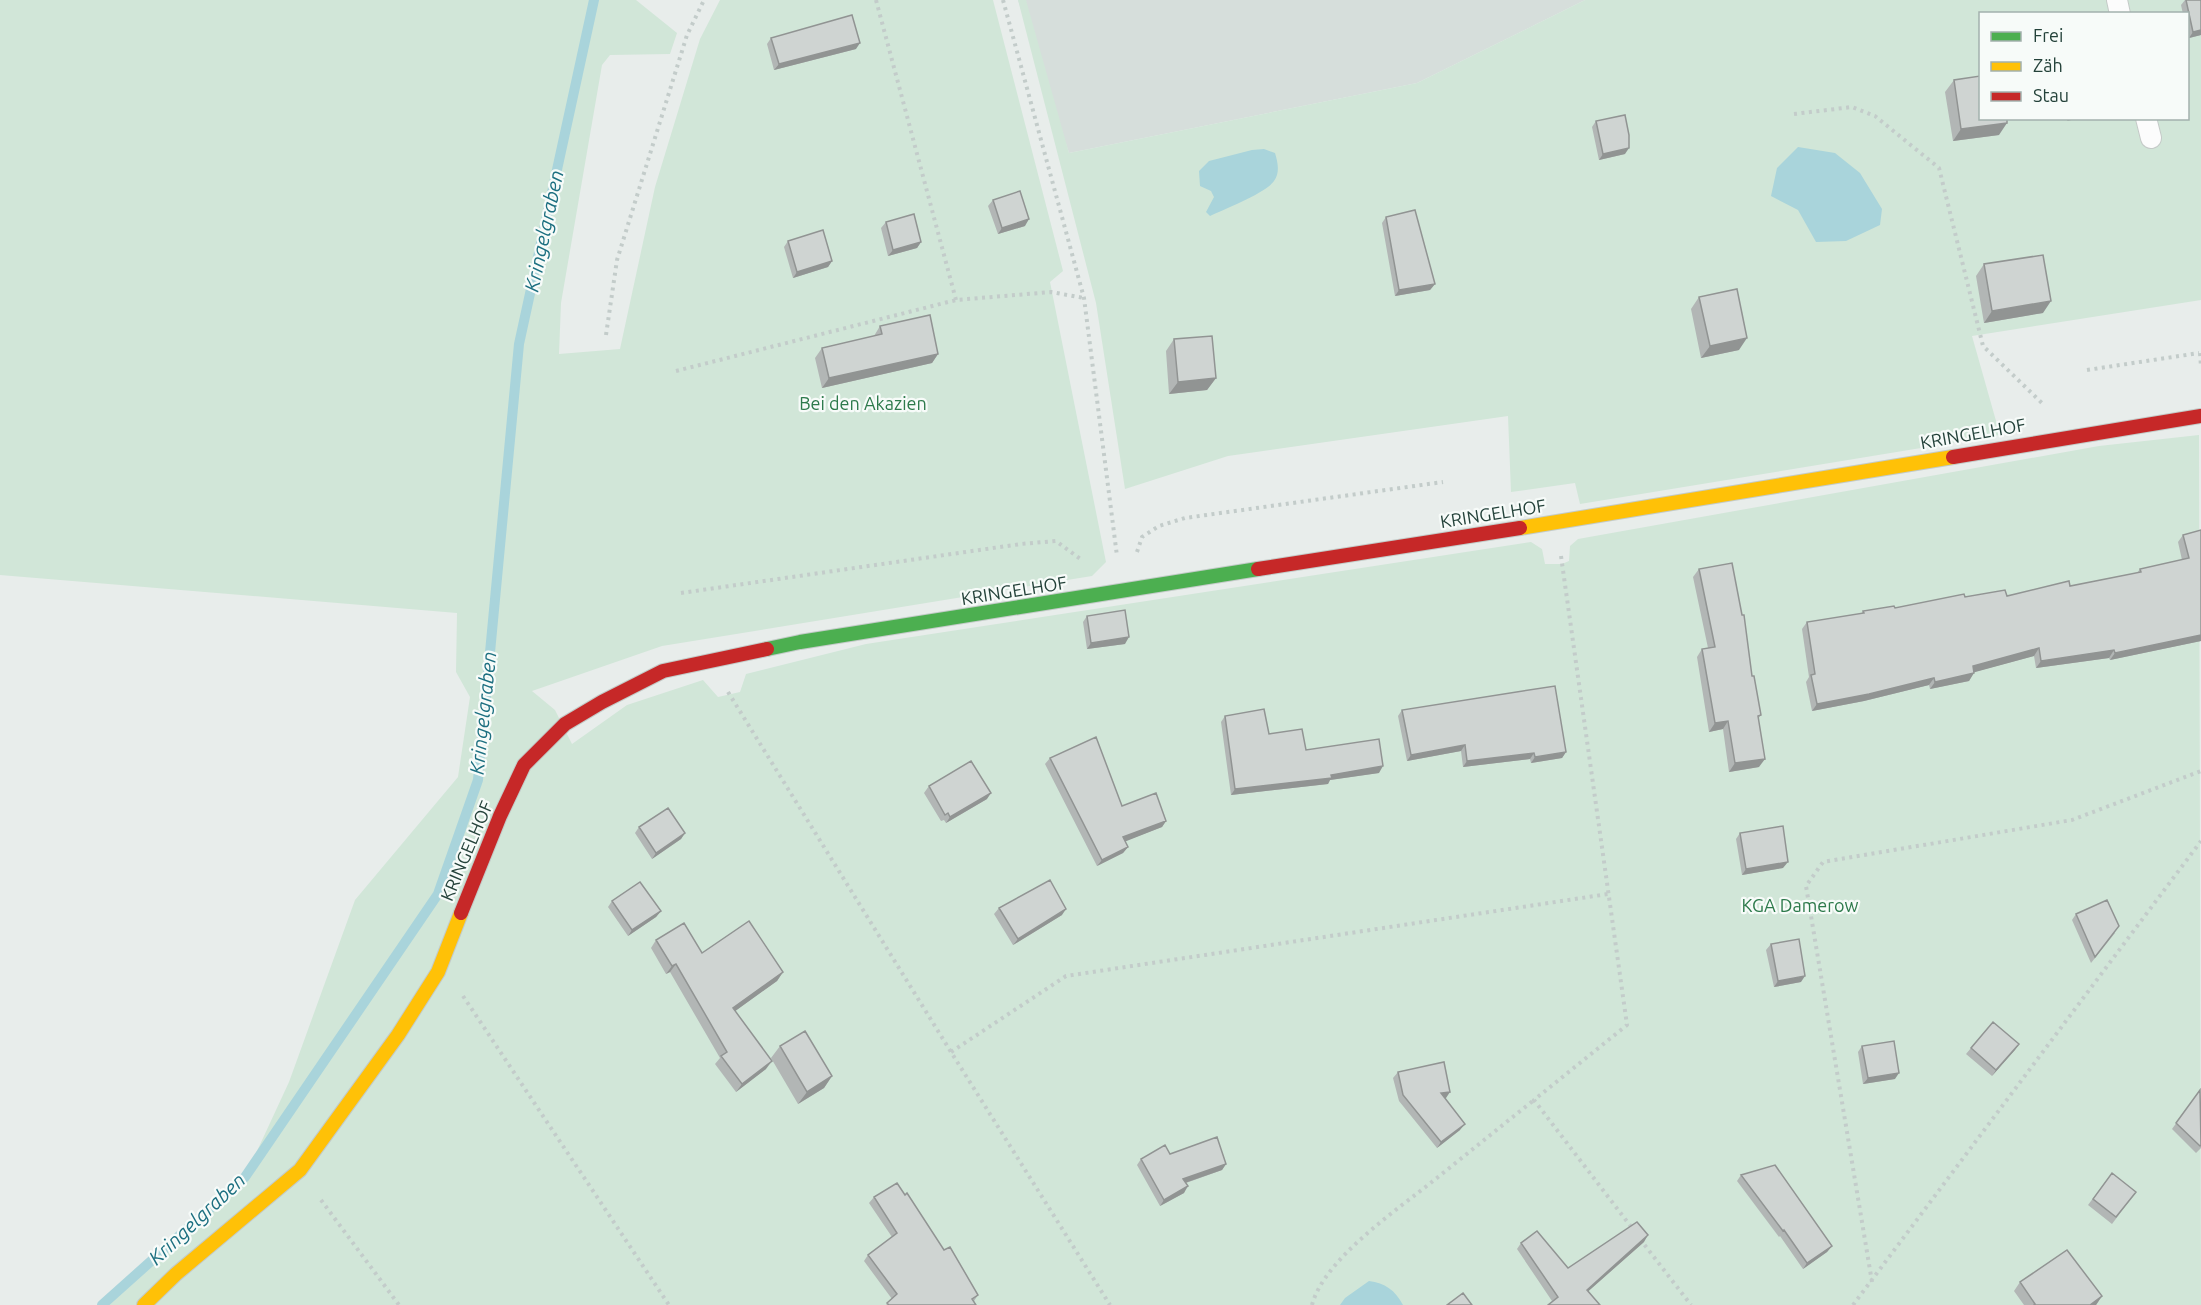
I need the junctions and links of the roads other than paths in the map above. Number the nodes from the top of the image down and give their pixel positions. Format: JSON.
{"nodes":[{"id":1,"x":2146,"y":120,"type":"edge"},
{"id":2,"x":2151,"y":138,"type":"dead end"},
{"id":3,"x":2201,"y":416,"type":"edge"},
{"id":4,"x":144,"y":1305,"type":"edge"}],
"edges":[{"from":1,"to":2,"type":"lane"},
{"from":3,"to":4,"type":"street","name":"KRINGELHOF"}]}
